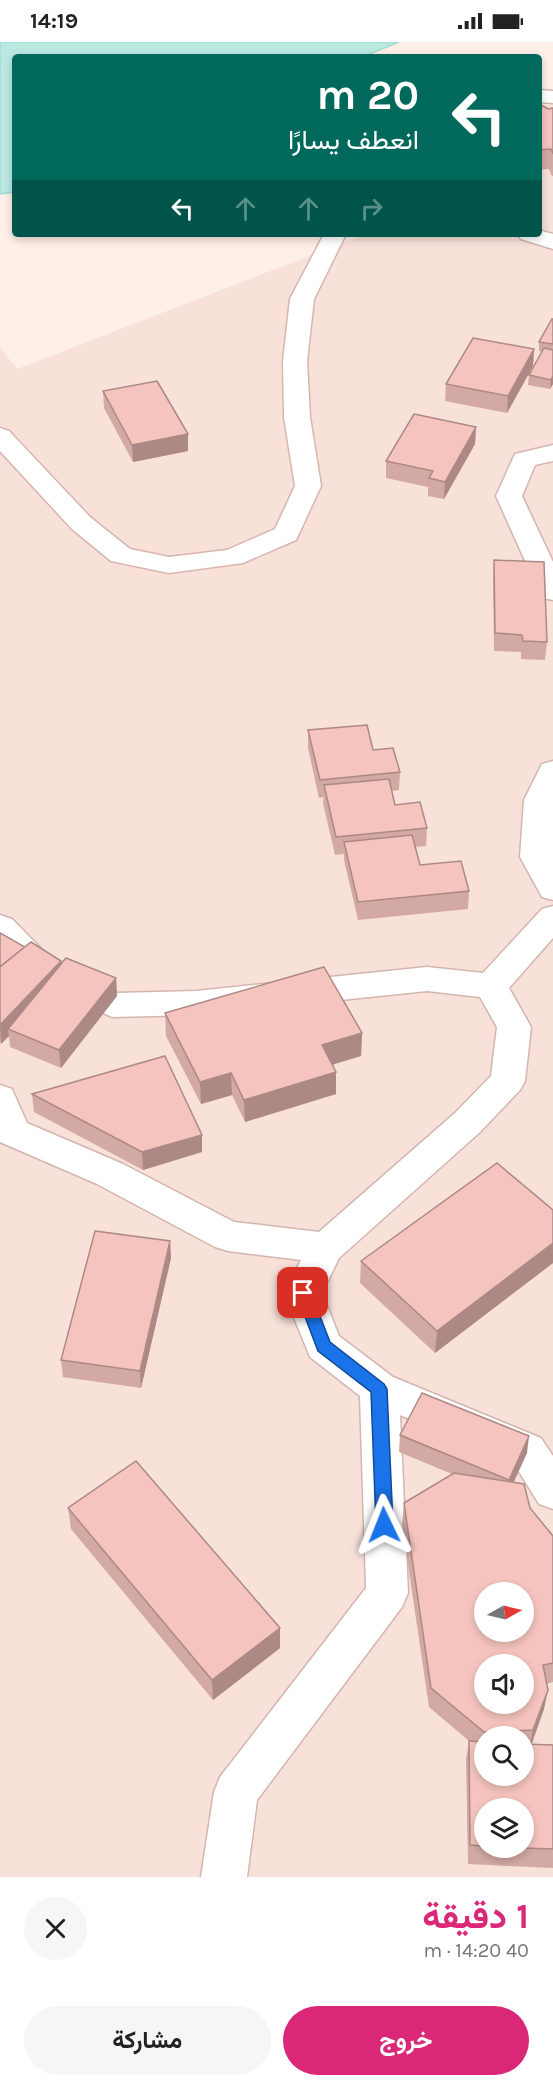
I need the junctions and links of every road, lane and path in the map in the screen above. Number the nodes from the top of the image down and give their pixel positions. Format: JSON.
{"nodes":[{"id":1,"x":333,"y":237,"type":"edge"},
{"id":2,"x":538,"y":237,"type":"edge"},
{"id":3,"x":553,"y":242,"type":"edge"},
{"id":4,"x":0,"y":436,"type":"edge"},
{"id":5,"x":553,"y":453,"type":"edge"},
{"id":6,"x":553,"y":592,"type":"edge"},
{"id":7,"x":553,"y":771,"type":"edge"},
{"id":8,"x":553,"y":889,"type":"edge"},
{"id":9,"x":553,"y":917,"type":"edge"},
{"id":10,"x":0,"y":927,"type":"edge"},
{"id":11,"x":490,"y":986,"type":"junction"},
{"id":12,"x":0,"y":1098,"type":"edge"},
{"id":13,"x":326,"y":1248,"type":"junction"},
{"id":14,"x":379,"y":1389,"type":"junction"},
{"id":15,"x":553,"y":1491,"type":"edge"},
{"id":16,"x":224,"y":1877,"type":"edge"}],
"edges":[{"from":1,"to":4,"type":"street"},
{"from":2,"to":3,"type":"street"},
{"from":5,"to":6,"type":"street"},
{"from":7,"to":8,"type":"street"},
{"from":9,"to":11,"type":"street"},
{"from":10,"to":11,"type":"street"},
{"from":11,"to":13,"type":"street"},
{"from":12,"to":13,"type":"street"},
{"from":13,"to":14,"type":"street"},
{"from":14,"to":15,"type":"street"},
{"from":14,"to":16,"type":"street"}]}
